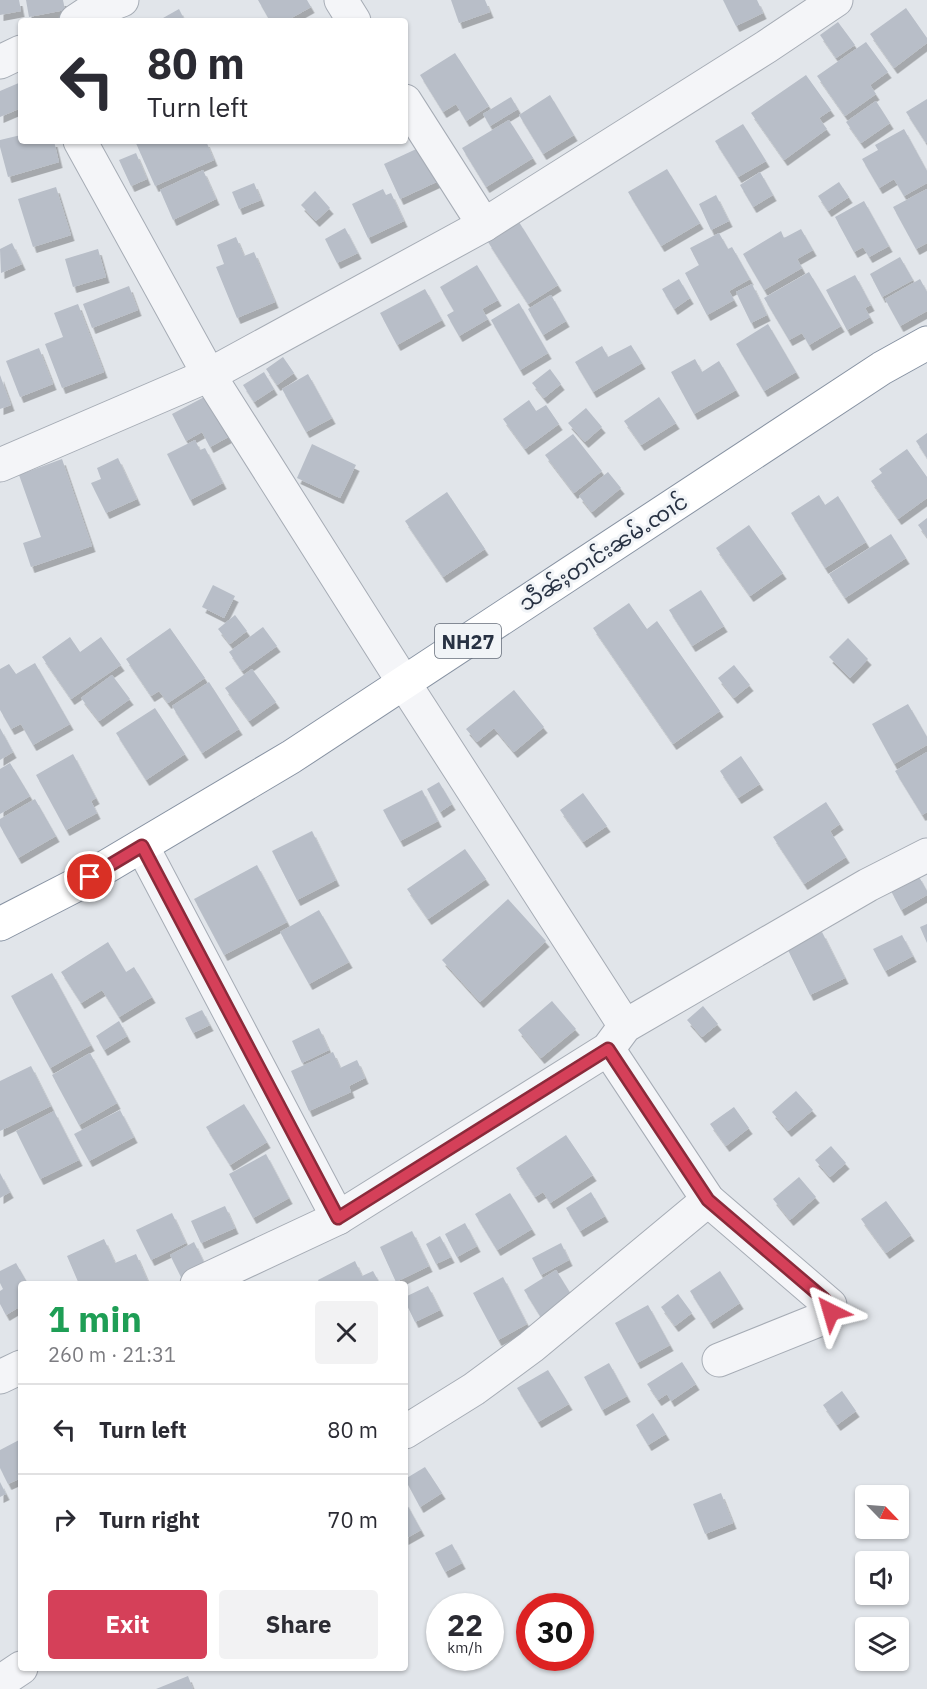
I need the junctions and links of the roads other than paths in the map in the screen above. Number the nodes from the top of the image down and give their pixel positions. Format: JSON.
{"nodes":[{"id":1,"x":122,"y":0,"type":"edge"},
{"id":2,"x":341,"y":0,"type":"edge"},
{"id":3,"x":836,"y":0,"type":"edge"},
{"id":4,"x":86,"y":12,"type":"edge"},
{"id":5,"x":352,"y":18,"type":"edge"},
{"id":6,"x":18,"y":53,"type":"edge"},
{"id":7,"x":0,"y":62,"type":"edge"},
{"id":8,"x":408,"y":106,"type":"edge"},
{"id":9,"x":82,"y":144,"type":"edge"},
{"id":10,"x":484,"y":225,"type":"junction"},
{"id":11,"x":927,"y":343,"type":"edge"},
{"id":12,"x":209,"y":375,"type":"junction"},
{"id":13,"x":0,"y":465,"type":"edge"},
{"id":14,"x":404,"y":683,"type":"junction"},
{"id":15,"x":142,"y":846,"type":"junction"},
{"id":16,"x":927,"y":855,"type":"edge"},
{"id":17,"x":0,"y":924,"type":"edge"},
{"id":18,"x":616,"y":1037,"type":"junction"},
{"id":19,"x":708,"y":1200,"type":"junction"},
{"id":20,"x":338,"y":1218,"type":"junction"},
{"id":21,"x":203,"y":1281,"type":"edge"},
{"id":22,"x":719,"y":1360,"type":"dead end"},
{"id":23,"x":18,"y":1368,"type":"edge"},
{"id":24,"x":0,"y":1377,"type":"edge"},
{"id":25,"x":408,"y":1430,"type":"edge"},
{"id":26,"x":18,"y":1670,"type":"edge"},
{"id":27,"x":0,"y":1682,"type":"edge"}],
"edges":[{"from":1,"to":4,"type":"street"},
{"from":2,"to":5,"type":"street"},
{"from":3,"to":10,"type":"street"},
{"from":6,"to":7,"type":"street"},
{"from":8,"to":10,"type":"street"},
{"from":9,"to":12,"type":"street"},
{"from":10,"to":12,"type":"street"},
{"from":11,"to":14,"type":"highway","name":"သဵၼ်ႈတၢင်းၼမ်ႉၸၢင်","number":"NH27"},
{"from":12,"to":13,"type":"street"},
{"from":12,"to":14,"type":"street"},
{"from":14,"to":15,"type":"highway","name":"သဵၼ်ႈတၢင်းၼမ်ႉၸၢင်","number":"NH27"},
{"from":14,"to":18,"type":"street"},
{"from":15,"to":17,"type":"highway","name":"သဵၼ်ႈတၢင်းၼမ်ႉၸၢင်","number":"NH27"},
{"from":15,"to":20,"type":"street"},
{"from":16,"to":18,"type":"street"},
{"from":18,"to":19,"type":"street"},
{"from":18,"to":20,"type":"street"},
{"from":19,"to":22,"type":"street"},
{"from":19,"to":25,"type":"street"},
{"from":20,"to":21,"type":"street"},
{"from":23,"to":24,"type":"street"},
{"from":26,"to":27,"type":"street"}]}
